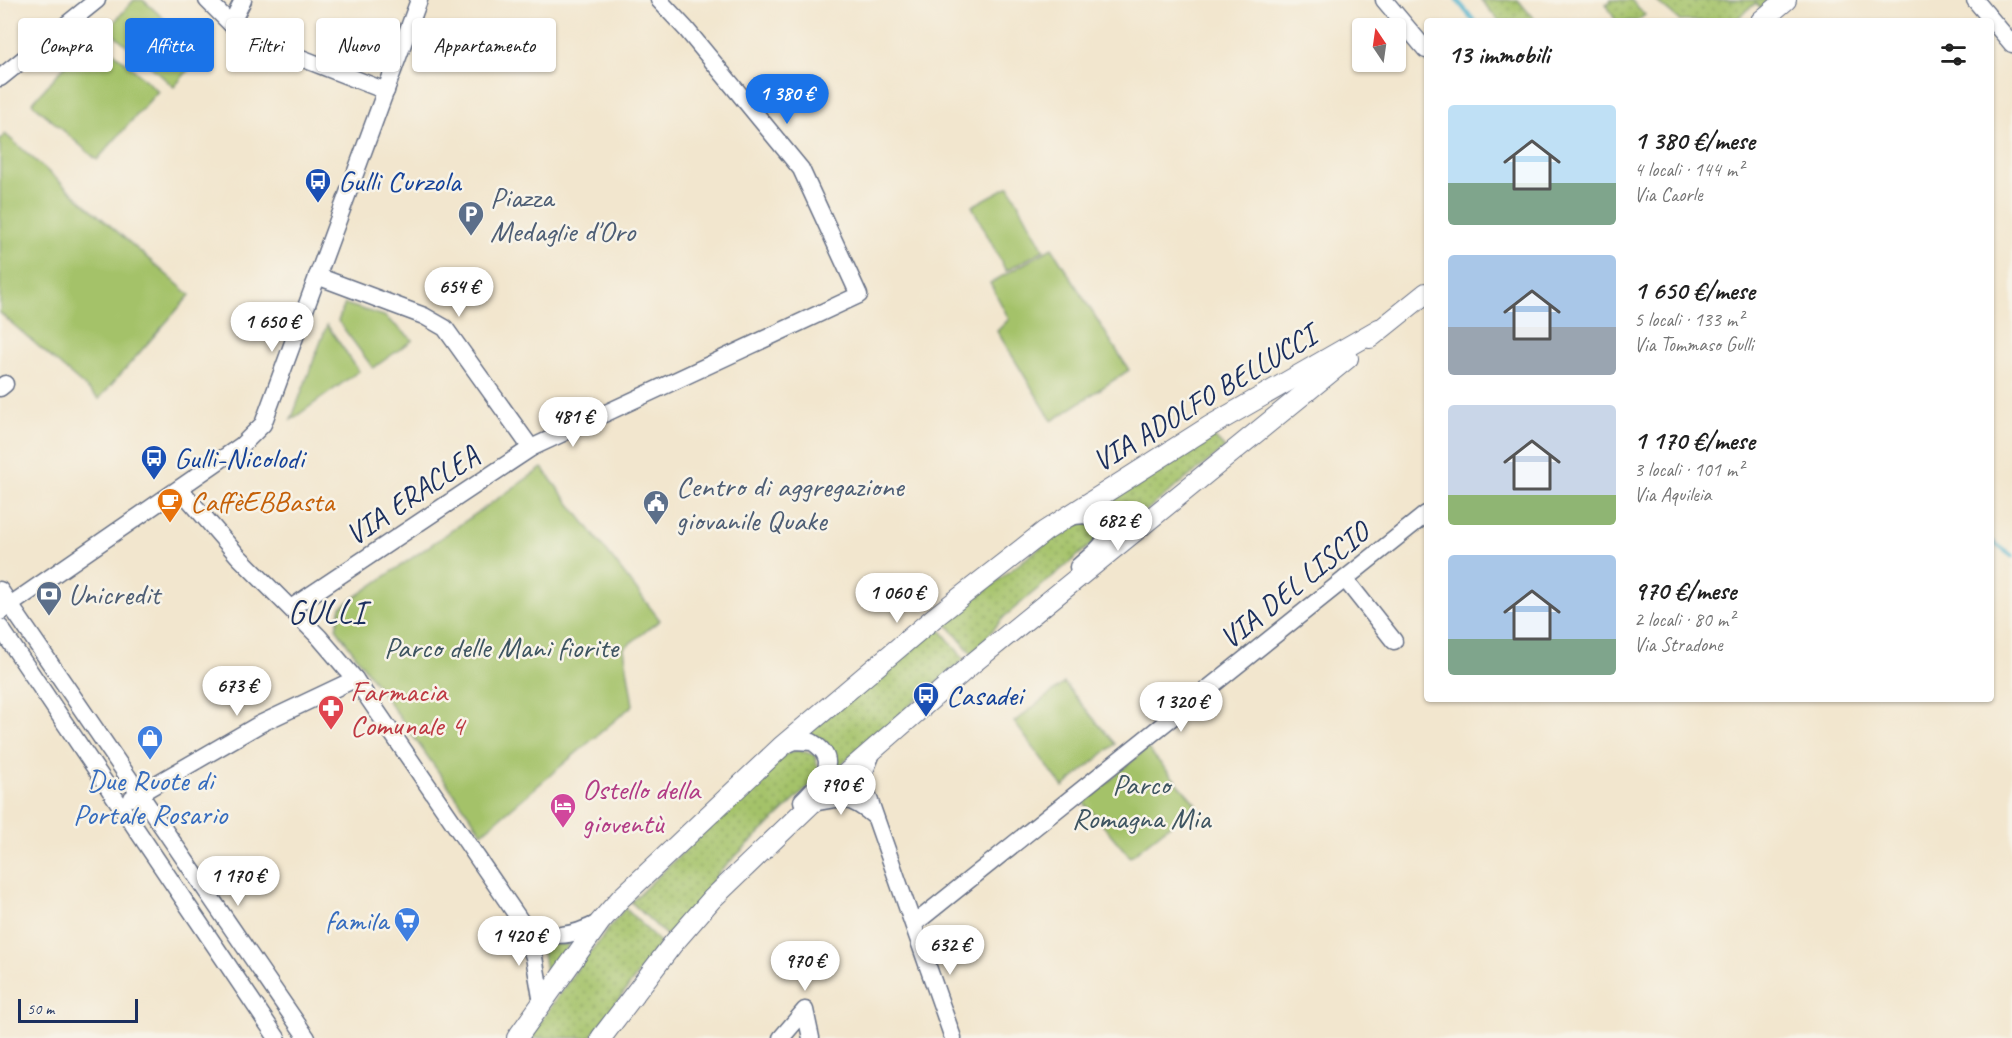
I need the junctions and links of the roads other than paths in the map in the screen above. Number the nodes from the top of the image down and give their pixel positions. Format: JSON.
{"nodes":[{"id":1,"x":243,"y":0,"type":"edge"},
{"id":2,"x":419,"y":0,"type":"edge"},
{"id":3,"x":661,"y":0,"type":"edge"},
{"id":4,"x":1384,"y":0,"type":"edge"},
{"id":5,"x":1786,"y":0,"type":"edge"},
{"id":6,"x":1975,"y":0,"type":"edge"},
{"id":7,"x":89,"y":2,"type":"edge"},
{"id":8,"x":212,"y":2,"type":"edge"},
{"id":9,"x":226,"y":18,"type":"edge"},
{"id":10,"x":234,"y":18,"type":"edge"},
{"id":11,"x":1765,"y":18,"type":"edge"},
{"id":12,"x":1990,"y":18,"type":"edge"},
{"id":13,"x":1994,"y":23,"type":"edge"},
{"id":14,"x":1421,"y":44,"type":"edge"},
{"id":15,"x":2012,"y":44,"type":"edge"},
{"id":16,"x":304,"y":59,"type":"edge"},
{"id":17,"x":0,"y":78,"type":"edge"},
{"id":18,"x":386,"y":91,"type":"junction"},
{"id":19,"x":317,"y":276,"type":"junction"},
{"id":20,"x":1422,"y":297,"type":"edge"},
{"id":21,"x":1379,"y":329,"type":"junction"},
{"id":22,"x":531,"y":448,"type":"junction"},
{"id":23,"x":180,"y":489,"type":"junction"},
{"id":24,"x":1424,"y":516,"type":"edge"},
{"id":25,"x":1056,"y":523,"type":"junction"},
{"id":26,"x":1345,"y":579,"type":"junction"},
{"id":27,"x":0,"y":590,"type":"edge"},
{"id":28,"x":291,"y":608,"type":"junction"},
{"id":29,"x":5,"y":609,"type":"edge"},
{"id":30,"x":1022,"y":622,"type":"junction"},
{"id":31,"x":0,"y":627,"type":"edge"},
{"id":32,"x":1394,"y":641,"type":"dead end"},
{"id":33,"x":355,"y":680,"type":"junction"},
{"id":34,"x":781,"y":747,"type":"junction"},
{"id":35,"x":875,"y":747,"type":"junction"},
{"id":36,"x":140,"y":794,"type":"junction"},
{"id":37,"x":811,"y":804,"type":"junction"},
{"id":38,"x":121,"y":805,"type":"junction"},
{"id":39,"x":875,"y":816,"type":"junction"},
{"id":40,"x":712,"y":899,"type":"junction"},
{"id":41,"x":600,"y":922,"type":"junction"},
{"id":42,"x":522,"y":923,"type":"junction"},
{"id":43,"x":914,"y":924,"type":"junction"},
{"id":44,"x":542,"y":1003,"type":"junction"},
{"id":45,"x":277,"y":1038,"type":"edge"},
{"id":46,"x":307,"y":1038,"type":"edge"},
{"id":47,"x":518,"y":1038,"type":"edge"},
{"id":48,"x":601,"y":1038,"type":"edge"},
{"id":49,"x":781,"y":1038,"type":"edge"},
{"id":50,"x":811,"y":1038,"type":"edge"},
{"id":51,"x":953,"y":1038,"type":"edge"}],
"edges":[{"from":1,"to":10,"type":"street"},
{"from":2,"to":18,"type":"street"},
{"from":3,"to":22,"type":"street","name":"VIA ERACLEA"},
{"from":4,"to":14,"type":"street"},
{"from":5,"to":11,"type":"street"},
{"from":6,"to":12,"type":"street"},
{"from":7,"to":17,"type":"street"},
{"from":8,"to":9,"type":"street"},
{"from":13,"to":15,"type":"street"},
{"from":16,"to":18,"type":"street"},
{"from":18,"to":19,"type":"street"},
{"from":19,"to":22,"type":"street"},
{"from":19,"to":23,"type":"street"},
{"from":20,"to":21,"type":"street"},
{"from":21,"to":25,"type":"street","name":"VIA ADOLFO BELLUCCI"},
{"from":21,"to":30,"type":"street"},
{"from":22,"to":28,"type":"street","name":"VIA ERACLEA"},
{"from":23,"to":28,"type":"street"},
{"from":23,"to":29,"type":"street"},
{"from":24,"to":26,"type":"street","name":"VIA DEL LISCIO"},
{"from":25,"to":30,"type":"street"},
{"from":25,"to":34,"type":"street","name":"VIA ADOLFO BELLUCCI"},
{"from":26,"to":32,"type":"street"},
{"from":26,"to":43,"type":"street","name":"VIA DEL LISCIO"},
{"from":27,"to":29,"type":"street"},
{"from":28,"to":33,"type":"street"},
{"from":29,"to":36,"type":"street"},
{"from":30,"to":35,"type":"street"},
{"from":31,"to":38,"type":"street"},
{"from":33,"to":36,"type":"street"},
{"from":33,"to":42,"type":"street"},
{"from":34,"to":40,"type":"street"},
{"from":34,"to":41,"type":"street","name":"VIA ADOLFO BELLUCCI"},
{"from":35,"to":37,"type":"street"},
{"from":35,"to":39,"type":"street"},
{"from":36,"to":38,"type":"street"},
{"from":36,"to":46,"type":"street"},
{"from":37,"to":39,"type":"street"},
{"from":37,"to":40,"type":"street"},
{"from":38,"to":45,"type":"street"},
{"from":39,"to":43,"type":"street"},
{"from":40,"to":48,"type":"street"},
{"from":41,"to":42,"type":"street"},
{"from":41,"to":44,"type":"street","name":"VIA ADOLFO BELLUCCI"},
{"from":42,"to":44,"type":"street"},
{"from":43,"to":51,"type":"street"},
{"from":44,"to":47,"type":"street","name":"VIA ADOLFO BELLUCCI"},
{"from":49,"to":50,"type":"street"}]}
